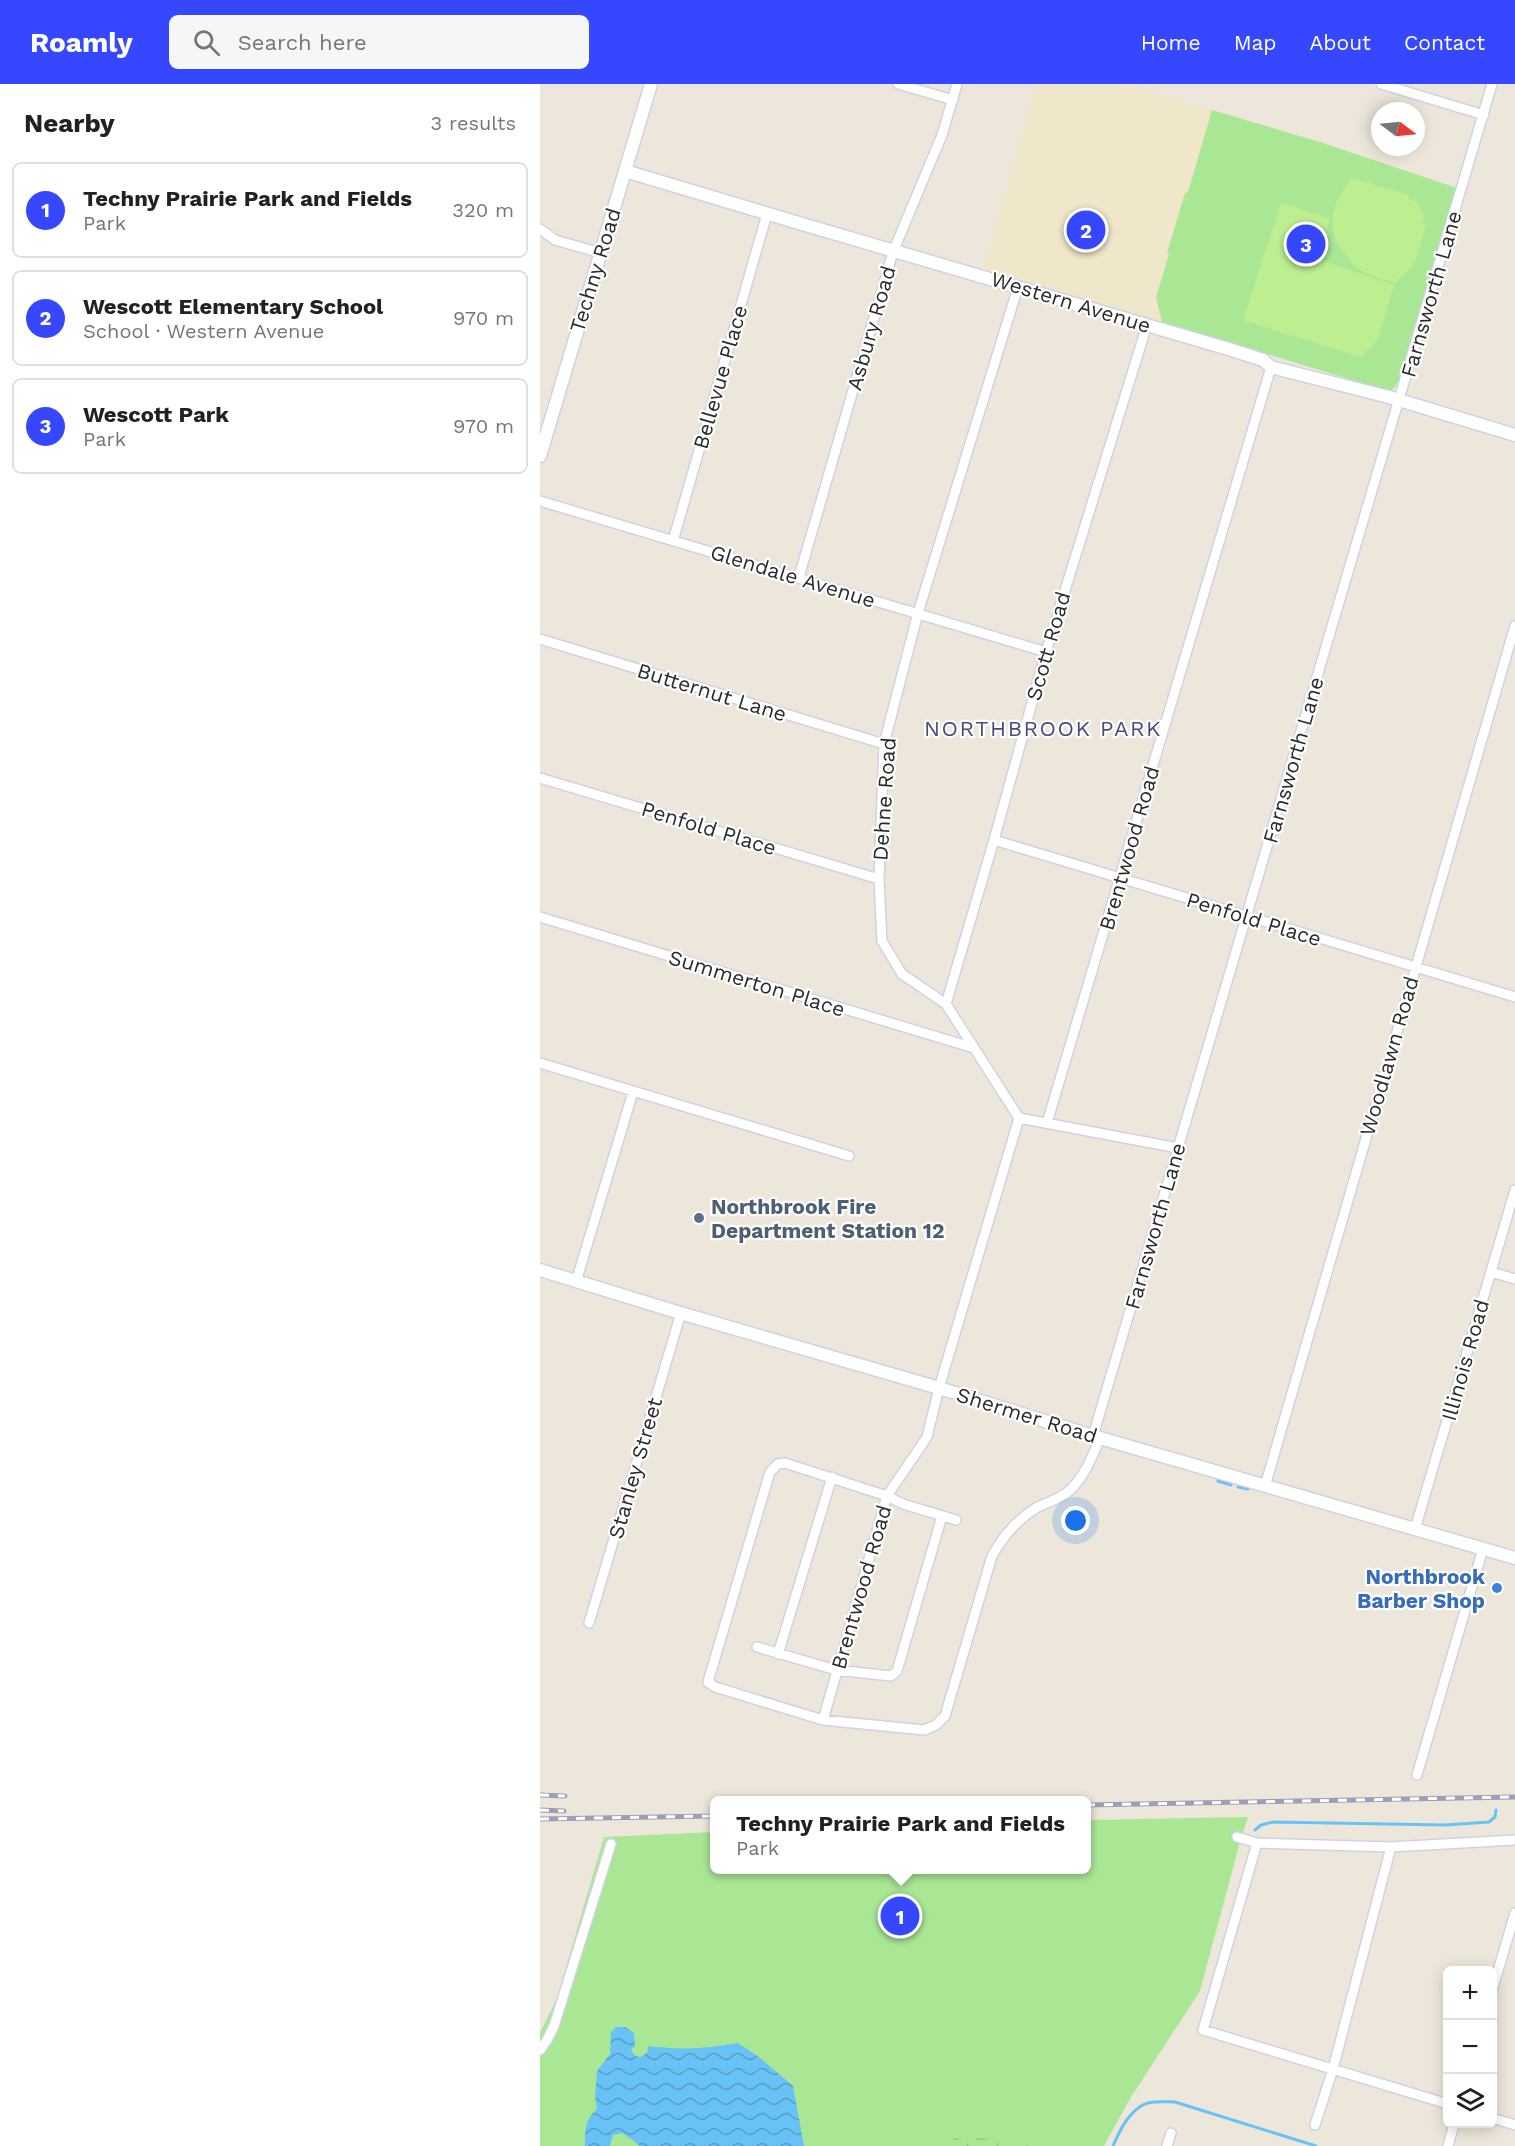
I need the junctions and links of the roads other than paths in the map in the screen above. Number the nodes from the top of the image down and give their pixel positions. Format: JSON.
{"nodes":[{"id":1,"x":651,"y":84,"type":"edge"},
{"id":2,"x":898,"y":84,"type":"edge"},
{"id":3,"x":957,"y":84,"type":"edge"},
{"id":4,"x":1381,"y":84,"type":"edge"},
{"id":5,"x":1492,"y":84,"type":"edge"},
{"id":6,"x":952,"y":100,"type":"junction"},
{"id":7,"x":1484,"y":115,"type":"junction"},
{"id":8,"x":625,"y":171,"type":"junction"},
{"id":9,"x":767,"y":214,"type":"junction"},
{"id":10,"x":540,"y":229,"type":"edge"},
{"id":11,"x":893,"y":252,"type":"junction"},
{"id":12,"x":601,"y":253,"type":"junction"},
{"id":13,"x":1018,"y":287,"type":"junction"},
{"id":14,"x":1147,"y":325,"type":"junction"},
{"id":15,"x":1271,"y":367,"type":"junction"},
{"id":16,"x":1400,"y":400,"type":"junction"},
{"id":17,"x":545,"y":420,"type":"edge"},
{"id":18,"x":1515,"y":435,"type":"edge"},
{"id":19,"x":540,"y":456,"type":"edge"},
{"id":20,"x":540,"y":501,"type":"edge"},
{"id":21,"x":673,"y":541,"type":"junction"},
{"id":22,"x":799,"y":577,"type":"junction"},
{"id":23,"x":918,"y":614,"type":"junction"},
{"id":24,"x":1515,"y":626,"type":"edge"},
{"id":25,"x":540,"y":639,"type":"edge"},
{"id":26,"x":1046,"y":652,"type":"junction"},
{"id":27,"x":884,"y":744,"type":"junction"},
{"id":28,"x":540,"y":778,"type":"edge"},
{"id":29,"x":994,"y":840,"type":"junction"},
{"id":30,"x":879,"y":879,"type":"junction"},
{"id":31,"x":1120,"y":879,"type":"junction"},
{"id":32,"x":540,"y":917,"type":"edge"},
{"id":33,"x":1247,"y":917,"type":"junction"},
{"id":34,"x":1414,"y":968,"type":"junction"},
{"id":35,"x":1515,"y":997,"type":"edge"},
{"id":36,"x":946,"y":1004,"type":"junction"},
{"id":37,"x":974,"y":1048,"type":"junction"},
{"id":38,"x":540,"y":1064,"type":"edge"},
{"id":39,"x":633,"y":1092,"type":"junction"},
{"id":40,"x":1018,"y":1118,"type":"junction"},
{"id":41,"x":1047,"y":1123,"type":"junction"},
{"id":42,"x":1178,"y":1148,"type":"junction"},
{"id":43,"x":849,"y":1156,"type":"dead end"},
{"id":44,"x":1515,"y":1190,"type":"edge"},
{"id":45,"x":540,"y":1270,"type":"edge"},
{"id":46,"x":1491,"y":1272,"type":"junction"},
{"id":47,"x":1515,"y":1279,"type":"edge"},
{"id":48,"x":576,"y":1282,"type":"junction"},
{"id":49,"x":681,"y":1313,"type":"junction"},
{"id":50,"x":939,"y":1388,"type":"junction"},
{"id":51,"x":1097,"y":1437,"type":"junction"},
{"id":52,"x":832,"y":1478,"type":"junction"},
{"id":53,"x":1264,"y":1486,"type":"junction"},
{"id":54,"x":887,"y":1496,"type":"junction"},
{"id":55,"x":942,"y":1516,"type":"junction"},
{"id":56,"x":956,"y":1520,"type":"dead end"},
{"id":57,"x":1415,"y":1529,"type":"junction"},
{"id":58,"x":1483,"y":1549,"type":"junction"},
{"id":59,"x":1515,"y":1558,"type":"edge"},
{"id":60,"x":589,"y":1623,"type":"dead end"},
{"id":61,"x":757,"y":1647,"type":"dead end"},
{"id":62,"x":778,"y":1654,"type":"junction"},
{"id":63,"x":836,"y":1670,"type":"junction"},
{"id":64,"x":823,"y":1720,"type":"junction"},
{"id":65,"x":1417,"y":1775,"type":"dead end"},
{"id":66,"x":1237,"y":1837,"type":"dead end"},
{"id":67,"x":1515,"y":1840,"type":"edge"},
{"id":68,"x":1257,"y":1843,"type":"junction"},
{"id":69,"x":610,"y":1844,"type":"dead end"},
{"id":70,"x":1391,"y":1847,"type":"junction"},
{"id":71,"x":1515,"y":1913,"type":"edge"},
{"id":72,"x":1497,"y":1974,"type":"edge"},
{"id":73,"x":540,"y":2050,"type":"edge"},
{"id":74,"x":1334,"y":2069,"type":"junction"},
{"id":75,"x":1443,"y":2102,"type":"edge"},
{"id":76,"x":1497,"y":2120,"type":"edge"},
{"id":77,"x":1315,"y":2125,"type":"dead end"},
{"id":78,"x":1515,"y":2125,"type":"edge"},
{"id":79,"x":1453,"y":2128,"type":"edge"},
{"id":80,"x":1171,"y":2133,"type":"dead end"},
{"id":81,"x":1167,"y":2146,"type":"edge"},
{"id":82,"x":1448,"y":2146,"type":"edge"}],
"edges":[{"from":1,"to":8,"type":"main road","name":"Techny Road"},
{"from":2,"to":6,"type":"street"},
{"from":3,"to":6,"type":"street","name":"Asbury Road"},
{"from":4,"to":7,"type":"street"},
{"from":5,"to":7,"type":"street","name":"Farnsworth Lane"},
{"from":6,"to":11,"type":"street","name":"Asbury Road"},
{"from":7,"to":16,"type":"street","name":"Farnsworth Lane"},
{"from":8,"to":9,"type":"main road","name":"Western Avenue"},
{"from":8,"to":12,"type":"main road","name":"Techny Road"},
{"from":9,"to":11,"type":"main road","name":"Western Avenue"},
{"from":9,"to":21,"type":"street","name":"Bellevue Place"},
{"from":10,"to":12,"type":"street"},
{"from":11,"to":13,"type":"main road","name":"Western Avenue"},
{"from":11,"to":22,"type":"street","name":"Asbury Road"},
{"from":12,"to":17,"type":"main road","name":"Techny Road"},
{"from":13,"to":14,"type":"main road","name":"Western Avenue"},
{"from":13,"to":23,"type":"street","name":"Dehne Road"},
{"from":14,"to":15,"type":"main road","name":"Western Avenue"},
{"from":14,"to":26,"type":"street","name":"Scott Road"},
{"from":15,"to":16,"type":"main road","name":"Western Avenue"},
{"from":15,"to":31,"type":"street","name":"Brentwood Road"},
{"from":16,"to":18,"type":"main road","name":"Western Avenue"},
{"from":16,"to":33,"type":"street","name":"Farnsworth Lane"},
{"from":17,"to":19,"type":"main road","name":"Techny Road"},
{"from":20,"to":21,"type":"street","name":"Glendale Avenue"},
{"from":21,"to":22,"type":"street","name":"Glendale Avenue"},
{"from":22,"to":23,"type":"street","name":"Glendale Avenue"},
{"from":23,"to":26,"type":"street","name":"Glendale Avenue"},
{"from":23,"to":27,"type":"street","name":"Dehne Road"},
{"from":24,"to":34,"type":"street","name":"Woodlawn Road"},
{"from":25,"to":27,"type":"street","name":"Butternut Lane"},
{"from":26,"to":29,"type":"street","name":"Scott Road"},
{"from":27,"to":30,"type":"street","name":"Dehne Road"},
{"from":28,"to":30,"type":"street","name":"Penfold Place"},
{"from":29,"to":31,"type":"street","name":"Penfold Place"},
{"from":29,"to":36,"type":"street","name":"Scott Road"},
{"from":30,"to":36,"type":"street","name":"Dehne Road"},
{"from":31,"to":33,"type":"street","name":"Penfold Place"},
{"from":31,"to":41,"type":"street","name":"Brentwood Road"},
{"from":32,"to":37,"type":"street","name":"Summerton Place"},
{"from":33,"to":34,"type":"street","name":"Penfold Place"},
{"from":33,"to":42,"type":"street","name":"Farnsworth Lane"},
{"from":34,"to":35,"type":"street","name":"Penfold Place"},
{"from":34,"to":53,"type":"street","name":"Woodlawn Road"},
{"from":36,"to":37,"type":"street","name":"Dehne Road"},
{"from":37,"to":40,"type":"street","name":"Dehne Road"},
{"from":38,"to":39,"type":"street"},
{"from":39,"to":43,"type":"street"},
{"from":39,"to":48,"type":"street"},
{"from":40,"to":41,"type":"street"},
{"from":40,"to":50,"type":"street","name":"Brentwood Road"},
{"from":41,"to":42,"type":"street"},
{"from":42,"to":51,"type":"street","name":"Farnsworth Lane"},
{"from":44,"to":46,"type":"street","name":"Illinois Road"},
{"from":45,"to":48,"type":"main road","name":"Shermer Road"},
{"from":46,"to":47,"type":"street"},
{"from":46,"to":57,"type":"street","name":"Illinois Road"},
{"from":48,"to":49,"type":"main road","name":"Shermer Road"},
{"from":49,"to":50,"type":"main road","name":"Shermer Road"},
{"from":49,"to":60,"type":"street","name":"Stanley Street"},
{"from":50,"to":51,"type":"main road","name":"Shermer Road"},
{"from":50,"to":54,"type":"street","name":"Brentwood Road"},
{"from":51,"to":53,"type":"main road","name":"Shermer Road"},
{"from":51,"to":64,"type":"street","name":"Farnsworth Lane"},
{"from":52,"to":54,"type":"street"},
{"from":52,"to":62,"type":"street"},
{"from":52,"to":64,"type":"street"},
{"from":53,"to":57,"type":"main road","name":"Shermer Road"},
{"from":54,"to":55,"type":"street"},
{"from":54,"to":63,"type":"street","name":"Brentwood Road"},
{"from":55,"to":56,"type":"street"},
{"from":55,"to":63,"type":"street"},
{"from":57,"to":58,"type":"main road","name":"Shermer Road"},
{"from":58,"to":59,"type":"main road","name":"Shermer Road"},
{"from":58,"to":65,"type":"street"},
{"from":61,"to":62,"type":"street"},
{"from":62,"to":63,"type":"street"},
{"from":63,"to":64,"type":"street","name":"Brentwood Road"},
{"from":66,"to":68,"type":"street"},
{"from":67,"to":70,"type":"street"},
{"from":68,"to":70,"type":"street"},
{"from":68,"to":74,"type":"street"},
{"from":69,"to":73,"type":"street"},
{"from":70,"to":74,"type":"street"},
{"from":71,"to":72,"type":"street"},
{"from":74,"to":75,"type":"street"},
{"from":74,"to":77,"type":"street"},
{"from":76,"to":78,"type":"street"},
{"from":79,"to":82,"type":"street"},
{"from":80,"to":81,"type":"street"}]}
